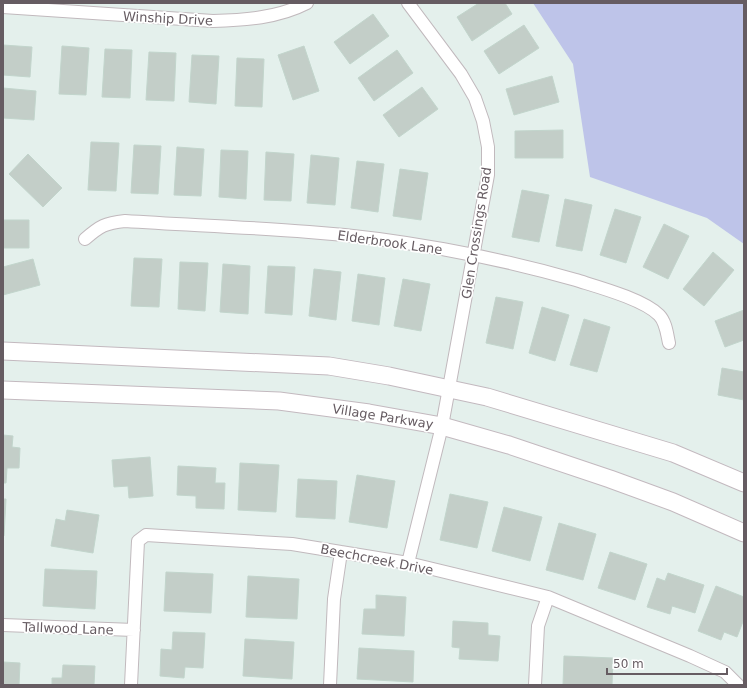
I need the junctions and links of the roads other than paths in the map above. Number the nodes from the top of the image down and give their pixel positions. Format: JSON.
{"nodes":[{"id":1,"x":307,"y":3,"type":"edge"},
{"id":2,"x":408,"y":3,"type":"edge"},
{"id":3,"x":3,"y":7,"type":"edge"},
{"id":4,"x":84,"y":239,"type":"dead end"},
{"id":5,"x":473,"y":255,"type":"junction"},
{"id":6,"x":669,"y":343,"type":"dead end"},
{"id":7,"x":3,"y":351,"type":"edge"},
{"id":8,"x":449,"y":388,"type":"junction"},
{"id":9,"x":3,"y":390,"type":"edge"},
{"id":10,"x":442,"y":426,"type":"junction"},
{"id":11,"x":744,"y":483,"type":"edge"},
{"id":12,"x":744,"y":532,"type":"edge"},
{"id":13,"x":341,"y":552,"type":"junction"},
{"id":14,"x":408,"y":563,"type":"junction"},
{"id":15,"x":548,"y":597,"type":"junction"},
{"id":16,"x":3,"y":625,"type":"edge"},
{"id":17,"x":134,"y":630,"type":"junction"},
{"id":18,"x":131,"y":685,"type":"edge"},
{"id":19,"x":330,"y":685,"type":"edge"},
{"id":20,"x":535,"y":685,"type":"edge"},
{"id":21,"x":738,"y":685,"type":"edge"}],
"edges":[{"from":1,"to":3,"type":"street","name":"Winship Drive"},
{"from":2,"to":5,"type":"street","name":"Glen Crossings Road"},
{"from":4,"to":5,"type":"street","name":"Elderbrook Lane"},
{"from":5,"to":6,"type":"street","name":"Elderbrook Lane"},
{"from":5,"to":8,"type":"street","name":"Glen Crossings Road"},
{"from":7,"to":8,"type":"main road"},
{"from":8,"to":10,"type":"street","name":"Glen Crossings Road"},
{"from":8,"to":11,"type":"main road"},
{"from":9,"to":10,"type":"main road","name":"Village Parkway"},
{"from":10,"to":12,"type":"main road","name":"Village Parkway"},
{"from":10,"to":14,"type":"street","name":"Glen Crossings Road"},
{"from":13,"to":14,"type":"street","name":"Beechcreek Drive"},
{"from":13,"to":17,"type":"street","name":"Beechcreek Drive"},
{"from":13,"to":19,"type":"street"},
{"from":14,"to":15,"type":"street","name":"Beechcreek Drive"},
{"from":15,"to":20,"type":"street"},
{"from":15,"to":21,"type":"street","name":"Beechcreek Drive"},
{"from":16,"to":17,"type":"street","name":"Tallwood Lane"},
{"from":17,"to":18,"type":"street","name":"Beechcreek Drive"}]}
